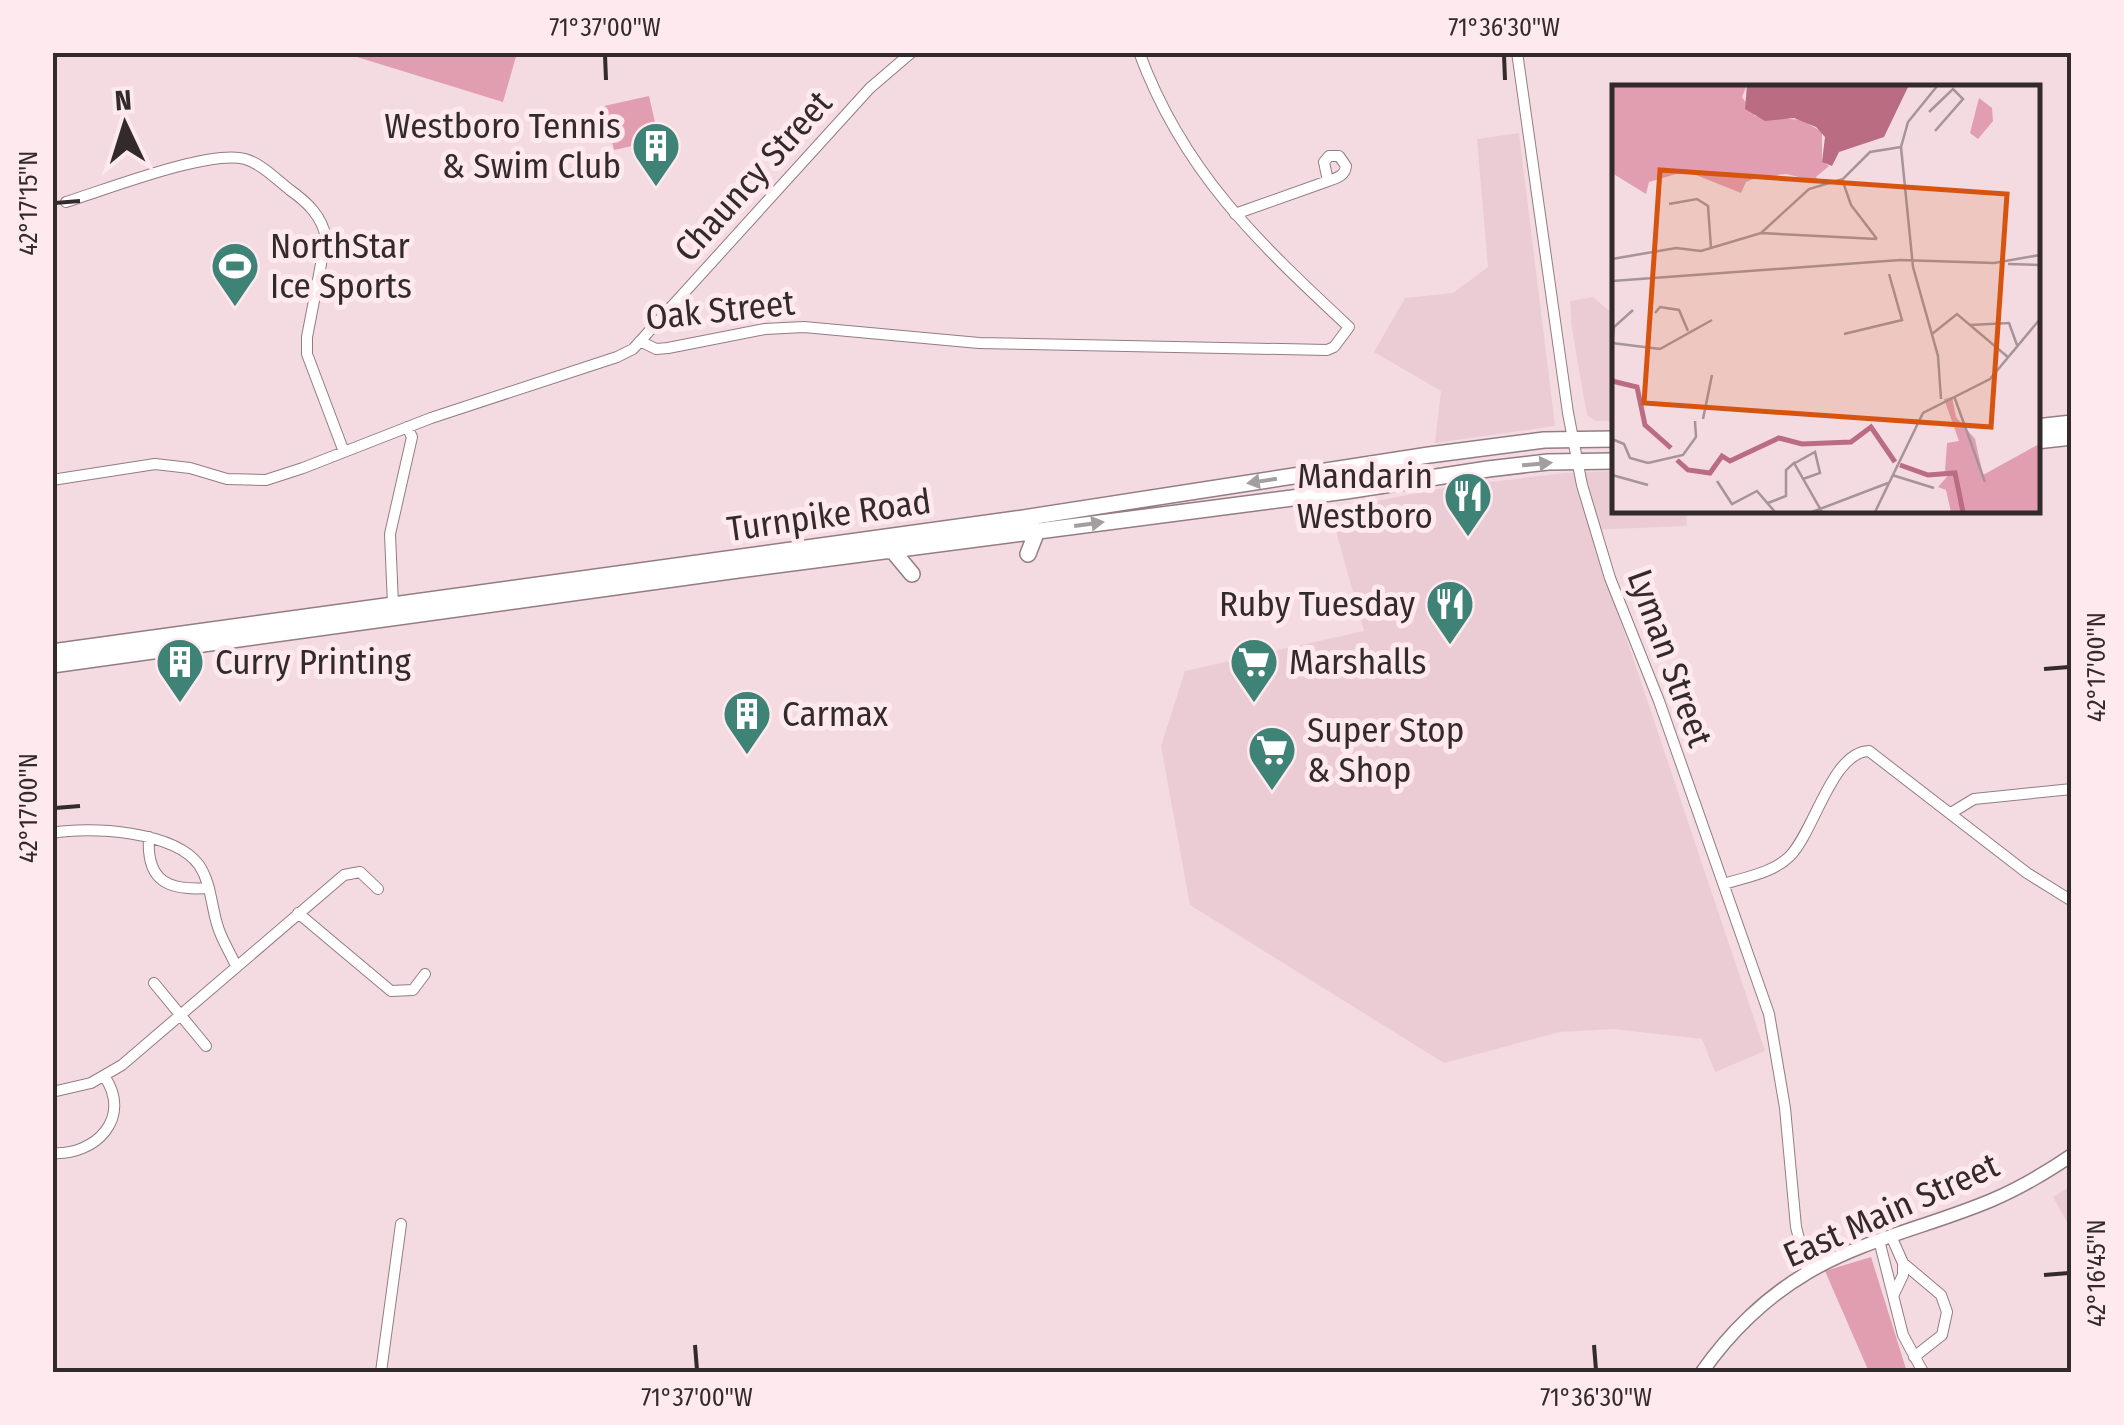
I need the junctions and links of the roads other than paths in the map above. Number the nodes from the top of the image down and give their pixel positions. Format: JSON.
{"nodes":[{"id":1,"x":912,"y":52,"type":"edge"},
{"id":2,"x":1138,"y":52,"type":"edge"},
{"id":3,"x":1517,"y":52,"type":"edge"},
{"id":4,"x":1328,"y":181,"type":"dead end"},
{"id":5,"x":66,"y":202,"type":"dead end"},
{"id":6,"x":1235,"y":214,"type":"junction"},
{"id":7,"x":640,"y":340,"type":"junction"},
{"id":8,"x":2072,"y":424,"type":"edge"},
{"id":9,"x":408,"y":427,"type":"junction"},
{"id":10,"x":2039,"y":427,"type":"edge"},
{"id":11,"x":2072,"y":437,"type":"edge"},
{"id":12,"x":1612,"y":439,"type":"edge"},
{"id":13,"x":1572,"y":440,"type":"junction"},
{"id":14,"x":2039,"y":441,"type":"edge"},
{"id":15,"x":344,"y":452,"type":"junction"},
{"id":16,"x":1612,"y":461,"type":"edge"},
{"id":17,"x":1576,"y":462,"type":"junction"},
{"id":18,"x":52,"y":480,"type":"edge"},
{"id":19,"x":1038,"y":530,"type":"junction"},
{"id":20,"x":892,"y":550,"type":"junction"},
{"id":21,"x":1028,"y":554,"type":"dead end"},
{"id":22,"x":912,"y":574,"type":"dead end"},
{"id":23,"x":393,"y":605,"type":"junction"},
{"id":24,"x":52,"y":652,"type":"edge"},
{"id":25,"x":52,"y":665,"type":"edge"},
{"id":26,"x":2072,"y":789,"type":"edge"},
{"id":27,"x":1951,"y":813,"type":"junction"},
{"id":28,"x":52,"y":833,"type":"edge"},
{"id":29,"x":149,"y":837,"type":"junction"},
{"id":30,"x":1724,"y":884,"type":"junction"},
{"id":31,"x":209,"y":888,"type":"junction"},
{"id":32,"x":378,"y":889,"type":"dead end"},
{"id":33,"x":2072,"y":902,"type":"edge"},
{"id":34,"x":298,"y":913,"type":"junction"},
{"id":35,"x":236,"y":966,"type":"junction"},
{"id":36,"x":424,"y":974,"type":"dead end"},
{"id":37,"x":154,"y":983,"type":"dead end"},
{"id":38,"x":180,"y":1017,"type":"junction"},
{"id":39,"x":206,"y":1046,"type":"dead end"},
{"id":40,"x":104,"y":1076,"type":"junction"},
{"id":41,"x":52,"y":1092,"type":"edge"},
{"id":42,"x":52,"y":1153,"type":"edge"},
{"id":43,"x":2072,"y":1154,"type":"edge"},
{"id":44,"x":401,"y":1224,"type":"dead end"},
{"id":45,"x":1885,"y":1238,"type":"junction"},
{"id":46,"x":1902,"y":1263,"type":"junction"},
{"id":47,"x":1808,"y":1272,"type":"junction"},
{"id":48,"x":1894,"y":1294,"type":"junction"},
{"id":49,"x":1914,"y":1357,"type":"junction"},
{"id":50,"x":381,"y":1372,"type":"edge"},
{"id":51,"x":1702,"y":1372,"type":"edge"},
{"id":52,"x":1923,"y":1372,"type":"edge"}],
"edges":[{"from":1,"to":7,"type":"street","name":"Chauncy Street"},
{"from":2,"to":6,"type":"street"},
{"from":3,"to":13,"type":"street","name":"Lyman Street"},
{"from":4,"to":6,"type":"street"},
{"from":5,"to":15,"type":"street"},
{"from":6,"to":7,"type":"street","name":"Oak Street"},
{"from":7,"to":9,"type":"street","name":"Oak Street"},
{"from":8,"to":10,"type":"highway"},
{"from":9,"to":15,"type":"street","name":"Oak Street"},
{"from":9,"to":23,"type":"street"},
{"from":11,"to":14,"type":"highway"},
{"from":12,"to":13,"type":"highway","name":"Turnpike Road"},
{"from":13,"to":17,"type":"street","name":"Lyman Street"},
{"from":13,"to":23,"type":"highway","name":"Turnpike Road","one_way":true},
{"from":15,"to":18,"type":"street","name":"Oak Street"},
{"from":16,"to":17,"type":"highway","name":"Turnpike Road"},
{"from":19,"to":17,"type":"highway","name":"Turnpike Road","one_way":true},
{"from":17,"to":30,"type":"street","name":"Lyman Street"},
{"from":19,"to":20,"type":"highway","name":"Turnpike Road"},
{"from":19,"to":21,"type":"highway"},
{"from":20,"to":22,"type":"highway"},
{"from":20,"to":25,"type":"highway","name":"Turnpike Road"},
{"from":23,"to":24,"type":"highway","name":"Turnpike Road"},
{"from":26,"to":27,"type":"street"},
{"from":27,"to":30,"type":"street"},
{"from":27,"to":33,"type":"street"},
{"from":28,"to":29,"type":"street"},
{"from":29,"to":31,"type":"street"},
{"from":29,"to":31,"type":"street"},
{"from":30,"to":47,"type":"street","name":"Lyman Street"},
{"from":31,"to":35,"type":"street"},
{"from":32,"to":34,"type":"street"},
{"from":34,"to":35,"type":"street"},
{"from":34,"to":36,"type":"street"},
{"from":35,"to":38,"type":"street"},
{"from":37,"to":38,"type":"street"},
{"from":38,"to":39,"type":"street"},
{"from":38,"to":40,"type":"street"},
{"from":40,"to":41,"type":"street"},
{"from":40,"to":42,"type":"street"},
{"from":43,"to":45,"type":"main road","name":"East Main Street"},
{"from":44,"to":50,"type":"street"},
{"from":45,"to":46,"type":"street"},
{"from":45,"to":47,"type":"main road","name":"East Main Street"},
{"from":45,"to":48,"type":"street"},
{"from":46,"to":48,"type":"street"},
{"from":46,"to":49,"type":"street"},
{"from":47,"to":51,"type":"main road","name":"East Main Street"},
{"from":48,"to":49,"type":"street"},
{"from":49,"to":52,"type":"street"}]}
